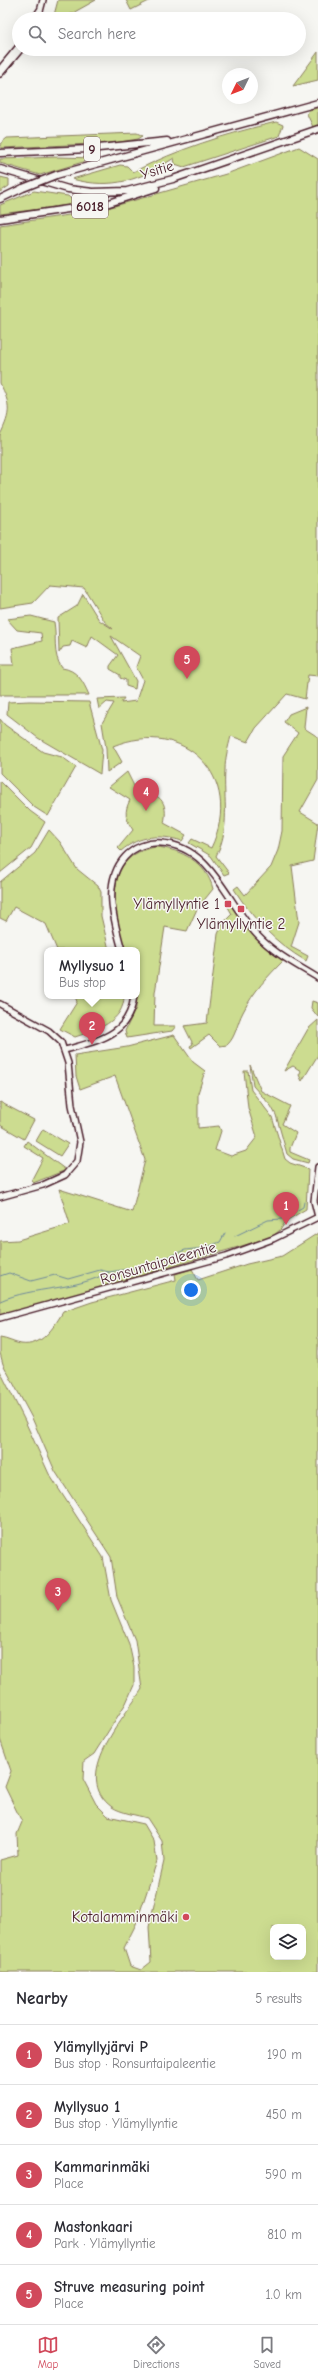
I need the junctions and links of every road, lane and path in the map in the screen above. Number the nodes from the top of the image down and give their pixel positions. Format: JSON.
{"nodes":[{"id":1,"x":43,"y":0,"type":"edge"},
{"id":2,"x":40,"y":10,"type":"edge"},
{"id":3,"x":12,"y":54,"type":"edge"},
{"id":4,"x":15,"y":56,"type":"edge"},
{"id":5,"x":0,"y":69,"type":"edge"},
{"id":6,"x":0,"y":74,"type":"edge"},
{"id":7,"x":318,"y":103,"type":"edge"},
{"id":8,"x":318,"y":129,"type":"edge"},
{"id":9,"x":183,"y":140,"type":"junction"},
{"id":10,"x":0,"y":153,"type":"edge"},
{"id":11,"x":0,"y":169,"type":"edge"},
{"id":12,"x":173,"y":179,"type":"junction"},
{"id":13,"x":0,"y":200,"type":"edge"},
{"id":14,"x":0,"y":219,"type":"edge"},
{"id":15,"x":121,"y":947,"type":"edge"},
{"id":16,"x":318,"y":978,"type":"edge"},
{"id":17,"x":133,"y":999,"type":"edge"},
{"id":18,"x":0,"y":1004,"type":"edge"},
{"id":19,"x":65,"y":1050,"type":"junction"},
{"id":20,"x":318,"y":1167,"type":"edge"},
{"id":21,"x":0,"y":1197,"type":"edge"},
{"id":22,"x":318,"y":1217,"type":"edge"},
{"id":23,"x":0,"y":1318,"type":"edge"}],
"edges":[{"from":1,"to":2,"type":"street"},
{"from":3,"to":5,"type":"street"},
{"from":4,"to":6,"type":"street"},
{"from":7,"to":9,"type":"highway","name":"Ysitie","number":"9"},
{"from":8,"to":12,"type":"highway","name":"Ysitie"},
{"from":9,"to":10,"type":"highway","number":"9"},
{"from":9,"to":13,"type":"highway","number":"6018","bridge":true},
{"from":11,"to":12,"type":"highway","name":"Ysitie"},
{"from":12,"to":14,"type":"highway","number":"6018"},
{"from":15,"to":16,"type":"street"},
{"from":17,"to":19,"type":"street"},
{"from":18,"to":19,"type":"street"},
{"from":19,"to":21,"type":"street"},
{"from":20,"to":22,"type":"street"},
{"from":22,"to":23,"type":"street","name":"Ronsuntaipaleentie"}]}
